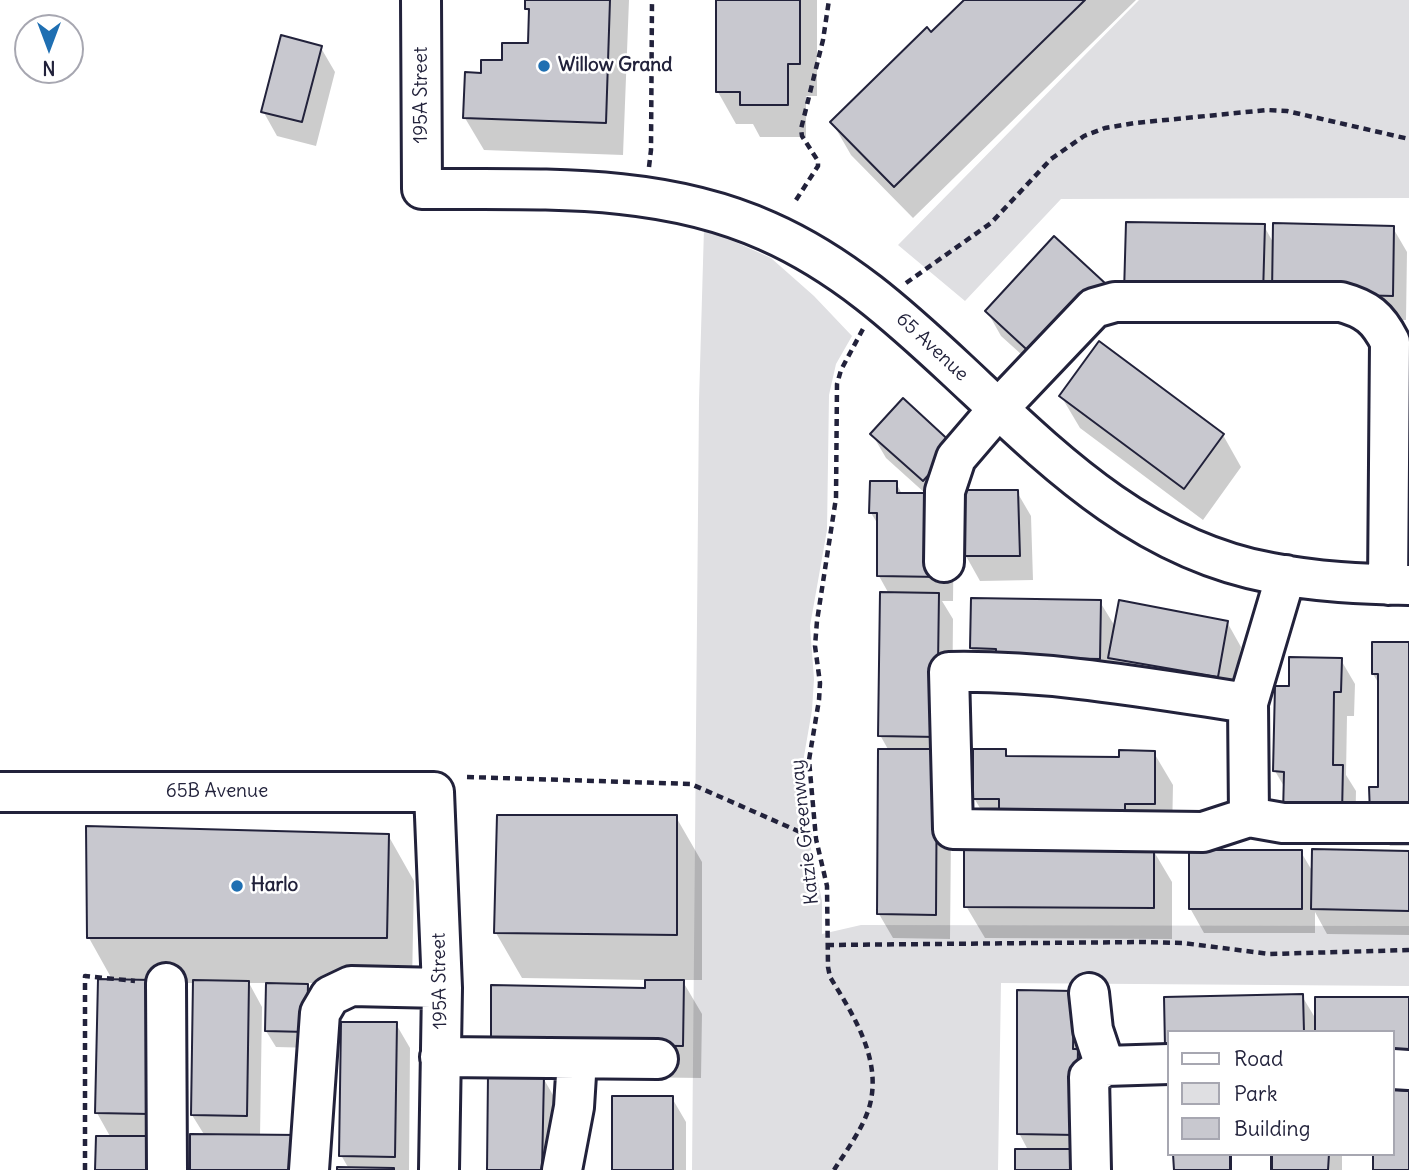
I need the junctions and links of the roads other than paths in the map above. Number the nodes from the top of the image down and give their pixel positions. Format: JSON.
{"nodes":[{"id":1,"x":421,"y":0,"type":"edge"},
{"id":2,"x":422,"y":189,"type":"joint"},
{"id":3,"x":998,"y":409,"type":"junction"},
{"id":4,"x":944,"y":562,"type":"dead end"},
{"id":5,"x":1286,"y":575,"type":"junction"},
{"id":6,"x":1398,"y":585,"type":"edge"},
{"id":7,"x":1248,"y":703,"type":"junction"},
{"id":8,"x":451,"y":784,"type":"joint"},
{"id":9,"x":0,"y":792,"type":"edge"},
{"id":10,"x":1249,"y":817,"type":"junction"},
{"id":11,"x":1409,"y":823,"type":"edge"},
{"id":12,"x":166,"y":983,"type":"road end"},
{"id":13,"x":442,"y":988,"type":"junction"},
{"id":14,"x":1089,"y":993,"type":"dead end"},
{"id":15,"x":440,"y":1057,"type":"junction"},
{"id":16,"x":577,"y":1059,"type":"junction"},
{"id":17,"x":658,"y":1059,"type":"dead end"},
{"id":18,"x":1168,"y":1065,"type":"edge"},
{"id":19,"x":1105,"y":1066,"type":"junction"},
{"id":20,"x":167,"y":1170,"type":"edge"},
{"id":21,"x":309,"y":1170,"type":"edge"},
{"id":22,"x":439,"y":1170,"type":"edge"},
{"id":23,"x":562,"y":1170,"type":"edge"},
{"id":24,"x":1091,"y":1170,"type":"edge"}],
"edges":[{"from":1,"to":2,"type":"street","name":"195A Street"},
{"from":2,"to":3,"type":"street","name":"65 Avenue"},
{"from":3,"to":4,"type":"street"},
{"from":3,"to":5,"type":"street","name":"65 Avenue"},
{"from":3,"to":6,"type":"street"},
{"from":5,"to":6,"type":"street","name":"65 Avenue"},
{"from":5,"to":7,"type":"street"},
{"from":7,"to":10,"type":"street"},
{"from":7,"to":10,"type":"street"},
{"from":8,"to":9,"type":"street","name":"65B Avenue"},
{"from":8,"to":13,"type":"street","name":"195A Street"},
{"from":10,"to":11,"type":"street"},
{"from":12,"to":20,"type":"street"},
{"from":13,"to":15,"type":"street","name":"195A Street"},
{"from":13,"to":21,"type":"street"},
{"from":14,"to":19,"type":"street"},
{"from":15,"to":16,"type":"street"},
{"from":15,"to":22,"type":"street","name":"195A Street"},
{"from":16,"to":17,"type":"street"},
{"from":16,"to":23,"type":"street"},
{"from":18,"to":19,"type":"street"},
{"from":19,"to":24,"type":"street"}]}
